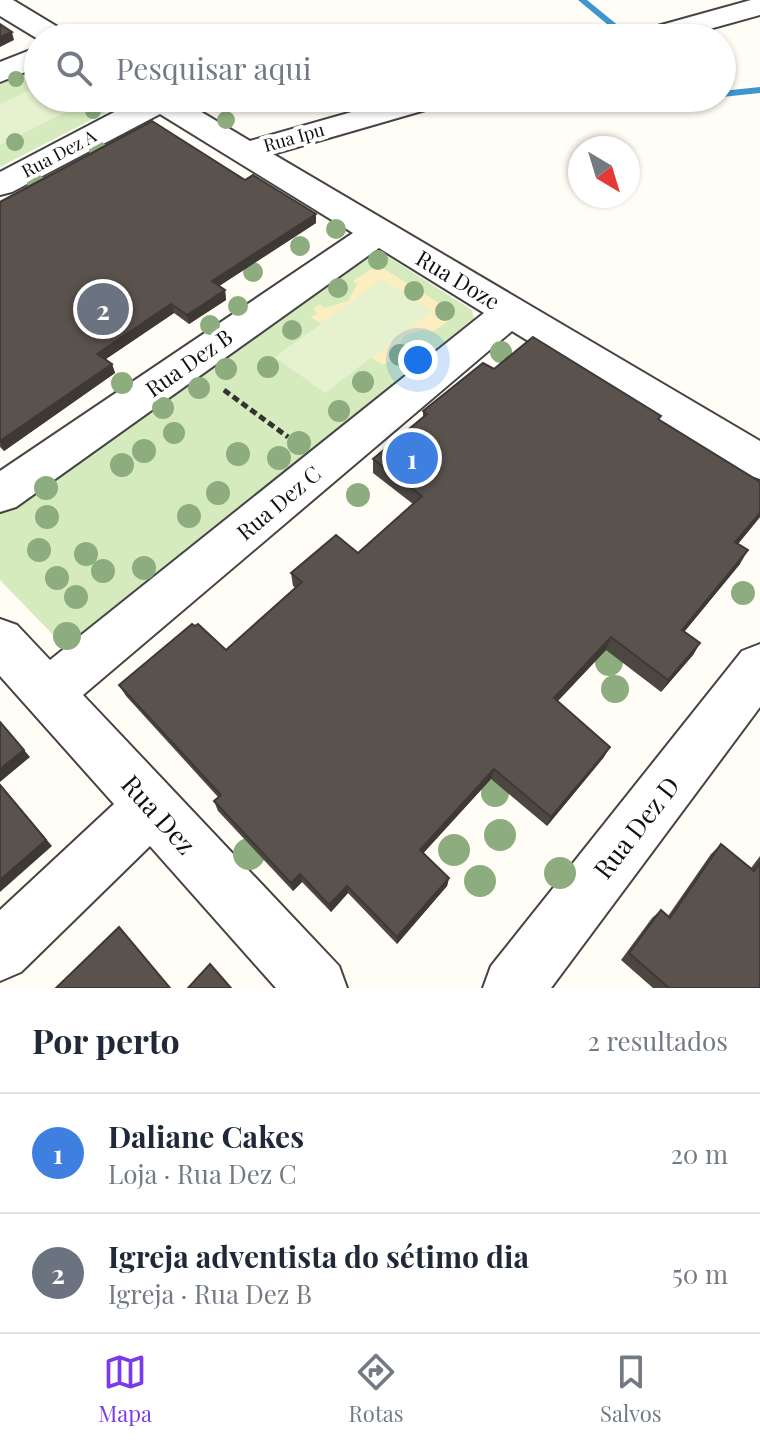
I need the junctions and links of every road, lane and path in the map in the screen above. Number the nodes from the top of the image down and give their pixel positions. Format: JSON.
{"nodes":[{"id":1,"x":0,"y":4,"type":"edge"},
{"id":2,"x":760,"y":6,"type":"edge"},
{"id":3,"x":33,"y":24,"type":"edge"},
{"id":4,"x":696,"y":24,"type":"edge"},
{"id":5,"x":24,"y":62,"type":"edge"},
{"id":6,"x":0,"y":73,"type":"edge"},
{"id":7,"x":137,"y":112,"type":"edge"},
{"id":8,"x":179,"y":112,"type":"edge"},
{"id":9,"x":386,"y":112,"type":"edge"},
{"id":10,"x":245,"y":152,"type":"junction"},
{"id":11,"x":0,"y":185,"type":"edge"},
{"id":12,"x":378,"y":232,"type":"junction"},
{"id":13,"x":510,"y":312,"type":"junction"},
{"id":14,"x":219,"y":386,"type":"dead end"},
{"id":15,"x":288,"y":437,"type":"dead end"},
{"id":16,"x":756,"y":456,"type":"edge"},
{"id":17,"x":0,"y":494,"type":"edge"},
{"id":18,"x":0,"y":641,"type":"edge"},
{"id":19,"x":760,"y":667,"type":"edge"},
{"id":20,"x":47,"y":694,"type":"junction"},
{"id":21,"x":151,"y":807,"type":"junction"},
{"id":22,"x":0,"y":951,"type":"edge"},
{"id":23,"x":317,"y":988,"type":"edge"},
{"id":24,"x":513,"y":988,"type":"edge"}],
"edges":[{"from":1,"to":3,"type":"street"},
{"from":2,"to":4,"type":"street"},
{"from":5,"to":6,"type":"street"},
{"from":7,"to":11,"type":"street","name":"Rua Dez A"},
{"from":8,"to":10,"type":"street","name":"Rua Doze"},
{"from":9,"to":10,"type":"street","name":"Rua Ipu"},
{"from":10,"to":12,"type":"street","name":"Rua Doze"},
{"from":12,"to":13,"type":"street","name":"Rua Doze"},
{"from":12,"to":17,"type":"street","name":"Rua Dez B"},
{"from":13,"to":16,"type":"street","name":"Rua Doze"},
{"from":13,"to":20,"type":"street","name":"Rua Dez C"},
{"from":14,"to":15,"type":"path"},
{"from":18,"to":20,"type":"street","name":"Rua Dez"},
{"from":19,"to":24,"type":"street","name":"Rua Dez D"},
{"from":20,"to":21,"type":"street","name":"Rua Dez"},
{"from":21,"to":22,"type":"street"},
{"from":21,"to":23,"type":"street","name":"Rua Dez"}]}
